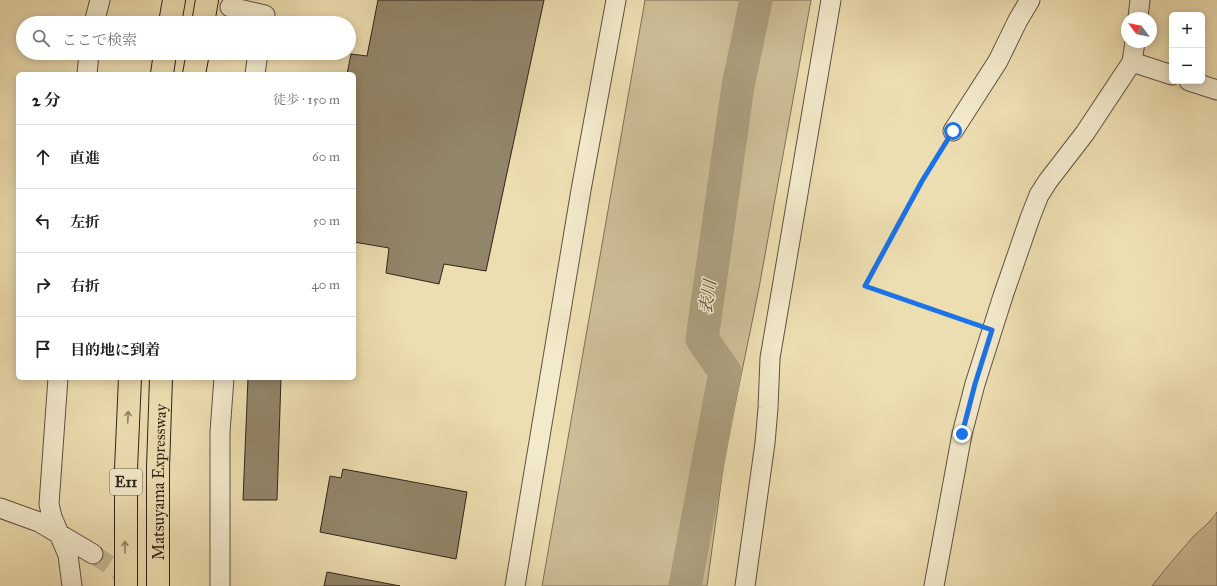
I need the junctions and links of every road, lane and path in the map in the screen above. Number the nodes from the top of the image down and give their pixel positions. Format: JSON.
{"nodes":[{"id":1,"x":100,"y":0,"type":"edge"},
{"id":2,"x":159,"y":0,"type":"edge"},
{"id":3,"x":174,"y":0,"type":"edge"},
{"id":4,"x":208,"y":0,"type":"edge"},
{"id":5,"x":616,"y":0,"type":"edge"},
{"id":6,"x":831,"y":0,"type":"edge"},
{"id":7,"x":1030,"y":0,"type":"edge"},
{"id":8,"x":1140,"y":0,"type":"edge"},
{"id":9,"x":230,"y":7,"type":"dead end"},
{"id":10,"x":1139,"y":12,"type":"edge"},
{"id":11,"x":266,"y":13,"type":"edge"},
{"id":12,"x":96,"y":16,"type":"edge"},
{"id":13,"x":157,"y":16,"type":"edge"},
{"id":14,"x":171,"y":16,"type":"edge"},
{"id":15,"x":205,"y":16,"type":"edge"},
{"id":16,"x":1134,"y":48,"type":"edge"},
{"id":17,"x":88,"y":60,"type":"edge"},
{"id":18,"x":152,"y":60,"type":"edge"},
{"id":19,"x":164,"y":60,"type":"edge"},
{"id":20,"x":197,"y":60,"type":"edge"},
{"id":21,"x":257,"y":60,"type":"edge"},
{"id":22,"x":1132,"y":62,"type":"junction"},
{"id":23,"x":87,"y":72,"type":"edge"},
{"id":24,"x":151,"y":72,"type":"edge"},
{"id":25,"x":162,"y":72,"type":"edge"},
{"id":26,"x":194,"y":72,"type":"edge"},
{"id":27,"x":254,"y":72,"type":"edge"},
{"id":28,"x":1169,"y":75,"type":"edge"},
{"id":29,"x":1198,"y":84,"type":"edge"},
{"id":30,"x":1217,"y":90,"type":"edge"},
{"id":31,"x":953,"y":131,"type":"joint"},
{"id":32,"x":992,"y":330,"type":"junction"},
{"id":33,"x":58,"y":380,"type":"edge"},
{"id":34,"x":130,"y":380,"type":"edge"},
{"id":35,"x":161,"y":380,"type":"edge"},
{"id":36,"x":224,"y":380,"type":"edge"},
{"id":37,"x":0,"y":508,"type":"edge"},
{"id":38,"x":60,"y":534,"type":"junction"},
{"id":39,"x":93,"y":554,"type":"tunnel mouth"},
{"id":40,"x":72,"y":586,"type":"edge"},
{"id":41,"x":126,"y":586,"type":"edge"},
{"id":42,"x":158,"y":586,"type":"edge"},
{"id":43,"x":220,"y":586,"type":"edge"},
{"id":44,"x":514,"y":586,"type":"edge"},
{"id":45,"x":745,"y":586,"type":"edge"},
{"id":46,"x":934,"y":586,"type":"edge"}],
"edges":[{"from":1,"to":12,"type":"street"},
{"from":2,"to":13,"type":"highway"},
{"from":3,"to":14,"type":"highway"},
{"from":4,"to":15,"type":"highway"},
{"from":5,"to":44,"type":"street"},
{"from":6,"to":45,"type":"street"},
{"from":7,"to":31,"type":"street"},
{"from":8,"to":10,"type":"street"},
{"from":9,"to":11,"type":"street"},
{"from":16,"to":22,"type":"street"},
{"from":17,"to":23,"type":"street"},
{"from":18,"to":24,"type":"highway"},
{"from":19,"to":25,"type":"highway"},
{"from":20,"to":26,"type":"highway"},
{"from":21,"to":27,"type":"street"},
{"from":22,"to":28,"type":"street"},
{"from":22,"to":32,"type":"street"},
{"from":29,"to":30,"type":"street"},
{"from":31,"to":32,"type":"path"},
{"from":32,"to":46,"type":"street"},
{"from":33,"to":38,"type":"street"},
{"from":41,"to":34,"type":"highway","name":"Matsuyama Expressway","number":"E11","one_way":true},
{"from":35,"to":42,"type":"highway","name":"Matsuyama Expressway","number":"E11"},
{"from":36,"to":43,"type":"street"},
{"from":37,"to":38,"type":"street"},
{"from":38,"to":39,"type":"street"},
{"from":38,"to":40,"type":"street"}]}
